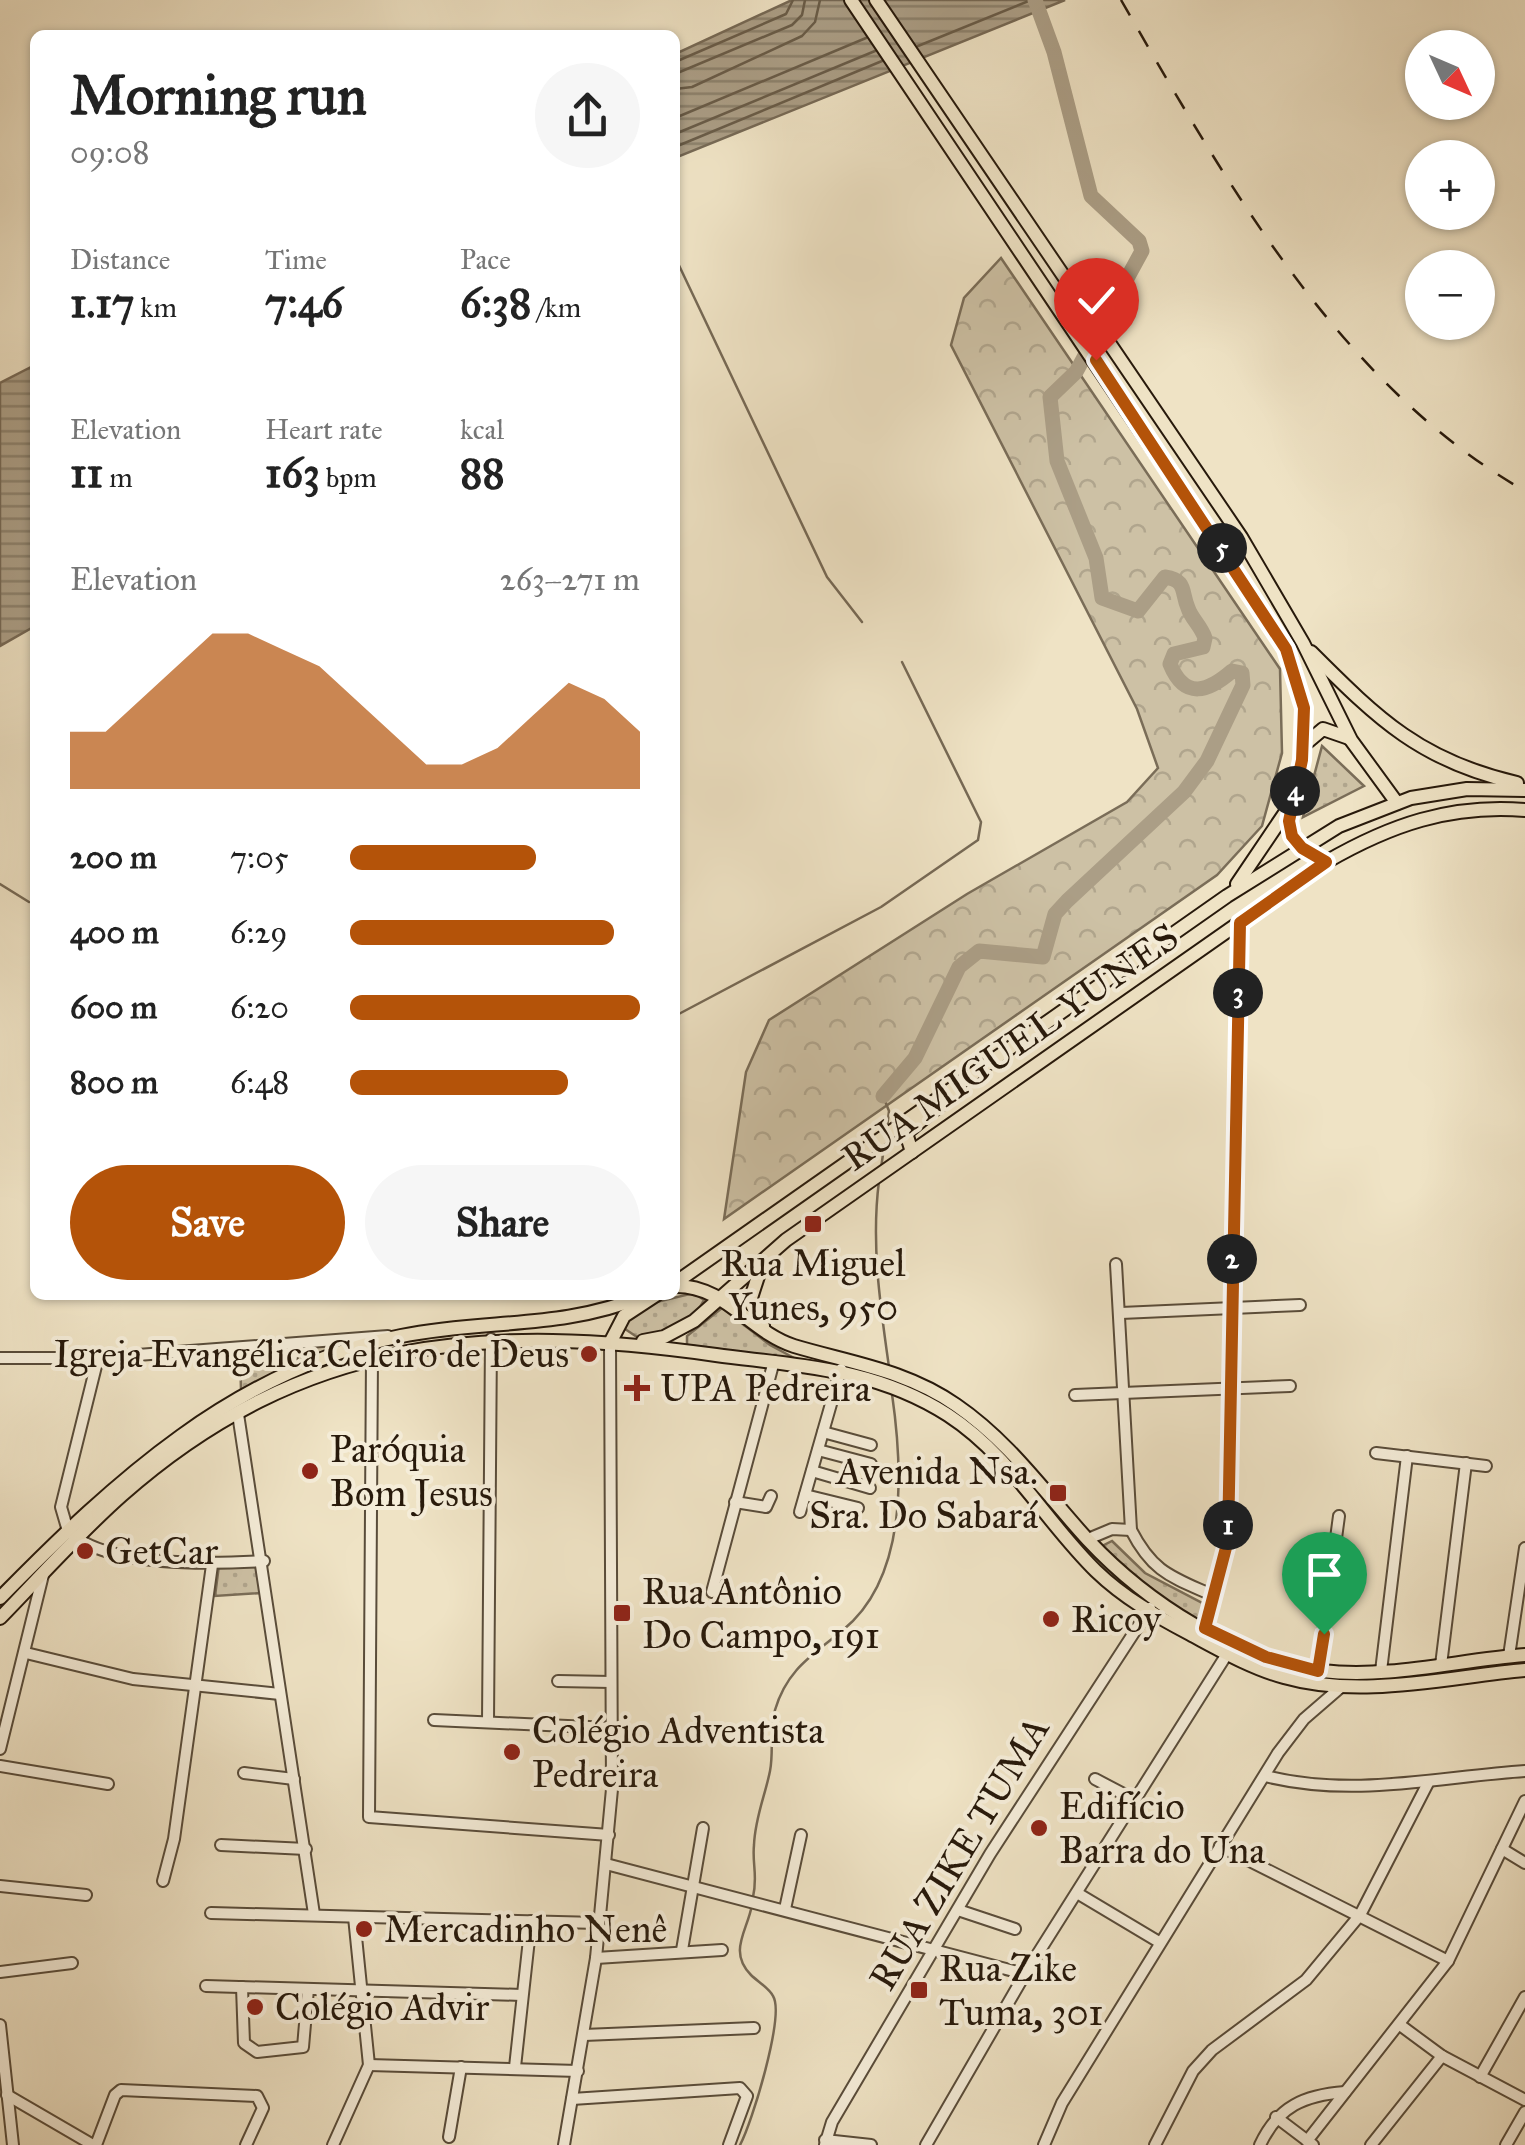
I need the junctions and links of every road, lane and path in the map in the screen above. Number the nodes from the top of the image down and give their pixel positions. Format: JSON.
{"nodes":[{"id":1,"x":851,"y":0,"type":"edge"},
{"id":2,"x":876,"y":0,"type":"edge"},
{"id":3,"x":1303,"y":643,"type":"junction"},
{"id":4,"x":1351,"y":740,"type":"junction"},
{"id":5,"x":1304,"y":745,"type":"junction"},
{"id":6,"x":1525,"y":788,"type":"edge"},
{"id":7,"x":1293,"y":799,"type":"junction"},
{"id":8,"x":1397,"y":803,"type":"junction"},
{"id":9,"x":1525,"y":810,"type":"edge"},
{"id":10,"x":1372,"y":835,"type":"junction"},
{"id":11,"x":1302,"y":848,"type":"junction"},
{"id":12,"x":1326,"y":862,"type":"junction"},
{"id":13,"x":1227,"y":896,"type":"junction"},
{"id":14,"x":1240,"y":923,"type":"junction"},
{"id":15,"x":966,"y":1078,"type":"junction"},
{"id":16,"x":912,"y":1152,"type":"junction"},
{"id":17,"x":765,"y":1256,"type":"junction"},
{"id":18,"x":1116,"y":1264,"type":"dead end"},
{"id":19,"x":680,"y":1280,"type":"edge"},
{"id":20,"x":680,"y":1285,"type":"edge"},
{"id":21,"x":720,"y":1298,"type":"junction"},
{"id":22,"x":633,"y":1300,"type":"edge"},
{"id":23,"x":648,"y":1300,"type":"edge"},
{"id":24,"x":1300,"y":1305,"type":"dead end"},
{"id":25,"x":1231,"y":1308,"type":"junction"},
{"id":26,"x":1121,"y":1312,"type":"junction"},
{"id":27,"x":767,"y":1332,"type":"junction"},
{"id":28,"x":400,"y":1336,"type":"junction"},
{"id":29,"x":491,"y":1338,"type":"junction"},
{"id":30,"x":610,"y":1343,"type":"junction"},
{"id":31,"x":258,"y":1345,"type":"junction"},
{"id":32,"x":2,"y":1358,"type":"edge"},
{"id":33,"x":98,"y":1358,"type":"junction"},
{"id":34,"x":372,"y":1358,"type":"junction"},
{"id":35,"x":774,"y":1361,"type":"junction"},
{"id":36,"x":841,"y":1370,"type":"junction"},
{"id":37,"x":0,"y":1371,"type":"edge"},
{"id":38,"x":290,"y":1372,"type":"junction"},
{"id":39,"x":1229,"y":1386,"type":"junction"},
{"id":40,"x":1290,"y":1386,"type":"dead end"},
{"id":41,"x":1124,"y":1391,"type":"junction"},
{"id":42,"x":1075,"y":1396,"type":"dead end"},
{"id":43,"x":238,"y":1414,"type":"junction"},
{"id":44,"x":823,"y":1432,"type":"junction"},
{"id":45,"x":871,"y":1445,"type":"dead end"},
{"id":46,"x":818,"y":1450,"type":"junction"},
{"id":47,"x":1376,"y":1453,"type":"dead end"},
{"id":48,"x":1407,"y":1456,"type":"junction"},
{"id":49,"x":1466,"y":1463,"type":"junction"},
{"id":50,"x":871,"y":1464,"type":"dead end"},
{"id":51,"x":1486,"y":1466,"type":"dead end"},
{"id":52,"x":812,"y":1471,"type":"junction"},
{"id":53,"x":870,"y":1488,"type":"dead end"},
{"id":54,"x":805,"y":1495,"type":"junction"},
{"id":55,"x":771,"y":1496,"type":"dead end"},
{"id":56,"x":735,"y":1502,"type":"junction"},
{"id":57,"x":858,"y":1508,"type":"dead end"},
{"id":58,"x":800,"y":1512,"type":"dead end"},
{"id":59,"x":1339,"y":1516,"type":"dead end"},
{"id":60,"x":1131,"y":1530,"type":"junction"},
{"id":61,"x":72,"y":1535,"type":"junction"},
{"id":62,"x":1088,"y":1540,"type":"junction"},
{"id":63,"x":1525,"y":1548,"type":"edge"},
{"id":64,"x":264,"y":1562,"type":"junction"},
{"id":65,"x":212,"y":1565,"type":"junction"},
{"id":66,"x":43,"y":1574,"type":"junction"},
{"id":67,"x":712,"y":1592,"type":"dead end"},
{"id":68,"x":1214,"y":1596,"type":"junction"},
{"id":69,"x":0,"y":1598,"type":"edge"},
{"id":70,"x":1153,"y":1606,"type":"junction"},
{"id":71,"x":0,"y":1618,"type":"edge"},
{"id":72,"x":1203,"y":1634,"type":"junction"},
{"id":73,"x":26,"y":1652,"type":"junction"},
{"id":74,"x":1227,"y":1654,"type":"junction"},
{"id":75,"x":1525,"y":1655,"type":"edge"},
{"id":76,"x":1509,"y":1656,"type":"junction"},
{"id":77,"x":1442,"y":1665,"type":"junction"},
{"id":78,"x":1525,"y":1670,"type":"edge"},
{"id":79,"x":1318,"y":1671,"type":"junction"},
{"id":80,"x":1380,"y":1671,"type":"junction"},
{"id":81,"x":558,"y":1681,"type":"dead end"},
{"id":82,"x":611,"y":1682,"type":"junction"},
{"id":83,"x":197,"y":1688,"type":"junction"},
{"id":84,"x":1341,"y":1688,"type":"junction"},
{"id":85,"x":280,"y":1694,"type":"junction"},
{"id":86,"x":434,"y":1720,"type":"dead end"},
{"id":87,"x":488,"y":1722,"type":"junction"},
{"id":88,"x":612,"y":1728,"type":"junction"},
{"id":89,"x":0,"y":1748,"type":"edge"},
{"id":90,"x":0,"y":1766,"type":"edge"},
{"id":91,"x":1525,"y":1771,"type":"edge"},
{"id":92,"x":244,"y":1773,"type":"dead end"},
{"id":93,"x":1265,"y":1776,"type":"junction"},
{"id":94,"x":294,"y":1779,"type":"junction"},
{"id":95,"x":1095,"y":1779,"type":"dead end"},
{"id":96,"x":1428,"y":1783,"type":"junction"},
{"id":97,"x":108,"y":1784,"type":"dead end"},
{"id":98,"x":1135,"y":1800,"type":"junction"},
{"id":99,"x":1525,"y":1801,"type":"edge"},
{"id":100,"x":703,"y":1828,"type":"dead end"},
{"id":101,"x":609,"y":1835,"type":"junction"},
{"id":102,"x":801,"y":1836,"type":"dead end"},
{"id":103,"x":221,"y":1845,"type":"dead end"},
{"id":104,"x":1220,"y":1846,"type":"junction"},
{"id":105,"x":306,"y":1849,"type":"junction"},
{"id":106,"x":1502,"y":1850,"type":"junction"},
{"id":107,"x":1525,"y":1863,"type":"edge"},
{"id":108,"x":606,"y":1864,"type":"junction"},
{"id":109,"x":163,"y":1880,"type":"dead end"},
{"id":110,"x":693,"y":1885,"type":"junction"},
{"id":111,"x":0,"y":1886,"type":"edge"},
{"id":112,"x":1076,"y":1893,"type":"junction"},
{"id":113,"x":86,"y":1895,"type":"dead end"},
{"id":114,"x":785,"y":1909,"type":"junction"},
{"id":115,"x":958,"y":1910,"type":"junction"},
{"id":116,"x":211,"y":1913,"type":"dead end"},
{"id":117,"x":314,"y":1914,"type":"junction"},
{"id":118,"x":1360,"y":1915,"type":"junction"},
{"id":119,"x":354,"y":1917,"type":"junction"},
{"id":120,"x":531,"y":1921,"type":"junction"},
{"id":121,"x":598,"y":1923,"type":"junction"},
{"id":122,"x":1015,"y":1928,"type":"dead end"},
{"id":123,"x":1158,"y":1942,"type":"junction"},
{"id":124,"x":934,"y":1949,"type":"junction"},
{"id":125,"x":682,"y":1950,"type":"junction"},
{"id":126,"x":722,"y":1950,"type":"dead end"},
{"id":127,"x":596,"y":1958,"type":"junction"},
{"id":128,"x":1448,"y":1961,"type":"junction"},
{"id":129,"x":72,"y":1963,"type":"dead end"},
{"id":130,"x":0,"y":1972,"type":"edge"},
{"id":131,"x":1026,"y":1974,"type":"junction"},
{"id":132,"x":206,"y":1986,"type":"dead end"},
{"id":133,"x":242,"y":1988,"type":"junction"},
{"id":134,"x":308,"y":1989,"type":"junction"},
{"id":135,"x":358,"y":1991,"type":"junction"},
{"id":136,"x":522,"y":1994,"type":"junction"},
{"id":137,"x":1525,"y":1997,"type":"edge"},
{"id":138,"x":0,"y":2024,"type":"edge"},
{"id":139,"x":1400,"y":2024,"type":"junction"},
{"id":140,"x":754,"y":2028,"type":"dead end"},
{"id":141,"x":584,"y":2036,"type":"junction"},
{"id":142,"x":1442,"y":2056,"type":"junction"},
{"id":143,"x":369,"y":2065,"type":"junction"},
{"id":144,"x":461,"y":2067,"type":"junction"},
{"id":145,"x":514,"y":2067,"type":"junction"},
{"id":146,"x":578,"y":2071,"type":"junction"},
{"id":147,"x":1480,"y":2077,"type":"junction"},
{"id":148,"x":1345,"y":2092,"type":"junction"},
{"id":149,"x":7,"y":2095,"type":"junction"},
{"id":150,"x":572,"y":2099,"type":"junction"},
{"id":151,"x":1525,"y":2100,"type":"edge"},
{"id":152,"x":1525,"y":2112,"type":"edge"},
{"id":153,"x":1276,"y":2117,"type":"junction"},
{"id":154,"x":1514,"y":2132,"type":"junction"},
{"id":155,"x":448,"y":2138,"type":"dead end"},
{"id":156,"x":1525,"y":2140,"type":"edge"},
{"id":157,"x":825,"y":2142,"type":"edge"},
{"id":158,"x":1310,"y":2143,"type":"edge"},
{"id":159,"x":13,"y":2145,"type":"edge"},
{"id":160,"x":95,"y":2145,"type":"edge"},
{"id":161,"x":246,"y":2145,"type":"edge"},
{"id":162,"x":333,"y":2145,"type":"edge"},
{"id":163,"x":564,"y":2145,"type":"edge"},
{"id":164,"x":729,"y":2145,"type":"edge"},
{"id":165,"x":871,"y":2145,"type":"edge"},
{"id":166,"x":926,"y":2145,"type":"edge"},
{"id":167,"x":1044,"y":2145,"type":"edge"},
{"id":168,"x":1155,"y":2145,"type":"edge"},
{"id":169,"x":1260,"y":2145,"type":"edge"},
{"id":170,"x":1371,"y":2145,"type":"edge"},
{"id":171,"x":1506,"y":2145,"type":"edge"}],
"edges":[{"from":1,"to":5,"type":"main road"},
{"from":2,"to":3,"type":"main road"},
{"from":3,"to":4,"type":"main road"},
{"from":3,"to":6,"type":"main road"},
{"from":4,"to":5,"type":"main road"},
{"from":4,"to":8,"type":"main road"},
{"from":5,"to":7,"type":"main road"},
{"from":6,"to":8,"type":"main road","name":"RUA MIGUEL YUNES"},
{"from":7,"to":11,"type":"main road"},
{"from":7,"to":13,"type":"main road"},
{"from":8,"to":10,"type":"main road"},
{"from":8,"to":11,"type":"main road","name":"RUA MIGUEL YUNES"},
{"from":9,"to":10,"type":"main road","name":"RUA MIGUEL YUNES"},
{"from":10,"to":12,"type":"main road","name":"RUA MIGUEL YUNES"},
{"from":11,"to":12,"type":"main road"},
{"from":11,"to":13,"type":"main road","name":"RUA MIGUEL YUNES"},
{"from":12,"to":14,"type":"main road","name":"RUA MIGUEL YUNES"},
{"from":13,"to":15,"type":"main road","name":"RUA MIGUEL YUNES"},
{"from":14,"to":16,"type":"main road","name":"RUA MIGUEL YUNES"},
{"from":14,"to":25,"type":"street"},
{"from":15,"to":16,"type":"main road"},
{"from":15,"to":19,"type":"main road","name":"RUA MIGUEL YUNES"},
{"from":16,"to":17,"type":"main road","name":"RUA MIGUEL YUNES"},
{"from":17,"to":21,"type":"main road","name":"RUA MIGUEL YUNES"},
{"from":17,"to":27,"type":"main road"},
{"from":18,"to":26,"type":"street"},
{"from":20,"to":21,"type":"main road"},
{"from":21,"to":27,"type":"main road"},
{"from":21,"to":30,"type":"main road","name":"RUA MIGUEL YUNES"},
{"from":22,"to":28,"type":"main road"},
{"from":23,"to":30,"type":"main road"},
{"from":24,"to":25,"type":"street"},
{"from":25,"to":26,"type":"street"},
{"from":25,"to":39,"type":"street"},
{"from":26,"to":41,"type":"street"},
{"from":27,"to":62,"type":"main road"},
{"from":28,"to":31,"type":"street"},
{"from":28,"to":38,"type":"main road"},
{"from":29,"to":30,"type":"main road"},
{"from":29,"to":34,"type":"main road"},
{"from":29,"to":87,"type":"street"},
{"from":30,"to":35,"type":"main road"},
{"from":30,"to":82,"type":"street"},
{"from":31,"to":33,"type":"street"},
{"from":31,"to":38,"type":"street"},
{"from":32,"to":33,"type":"street"},
{"from":32,"to":37,"type":"street"},
{"from":33,"to":61,"type":"street"},
{"from":34,"to":43,"type":"main road"},
{"from":34,"to":101,"type":"street"},
{"from":35,"to":36,"type":"main road"},
{"from":35,"to":56,"type":"street"},
{"from":36,"to":44,"type":"street"},
{"from":36,"to":70,"type":"main road"},
{"from":38,"to":61,"type":"main road"},
{"from":39,"to":40,"type":"street"},
{"from":39,"to":41,"type":"street"},
{"from":39,"to":68,"type":"street"},
{"from":41,"to":42,"type":"street"},
{"from":41,"to":60,"type":"street"},
{"from":43,"to":61,"type":"main road"},
{"from":43,"to":64,"type":"street"},
{"from":44,"to":45,"type":"street"},
{"from":44,"to":46,"type":"street"},
{"from":46,"to":50,"type":"street"},
{"from":46,"to":52,"type":"street"},
{"from":47,"to":48,"type":"street"},
{"from":48,"to":49,"type":"street"},
{"from":48,"to":80,"type":"street"},
{"from":49,"to":51,"type":"street"},
{"from":49,"to":77,"type":"street"},
{"from":52,"to":53,"type":"street"},
{"from":52,"to":54,"type":"street"},
{"from":54,"to":57,"type":"street"},
{"from":54,"to":58,"type":"street"},
{"from":55,"to":56,"type":"street"},
{"from":56,"to":67,"type":"street"},
{"from":59,"to":79,"type":"street"},
{"from":60,"to":62,"type":"street"},
{"from":60,"to":68,"type":"street"},
{"from":61,"to":65,"type":"street"},
{"from":61,"to":66,"type":"main road"},
{"from":61,"to":69,"type":"main road"},
{"from":62,"to":70,"type":"main road"},
{"from":63,"to":76,"type":"street"},
{"from":64,"to":65,"type":"street"},
{"from":64,"to":85,"type":"street"},
{"from":65,"to":83,"type":"street"},
{"from":66,"to":71,"type":"main road"},
{"from":66,"to":73,"type":"street"},
{"from":68,"to":72,"type":"street"},
{"from":70,"to":72,"type":"main road"},
{"from":70,"to":115,"type":"street","name":"RUA ZIKE TUMA"},
{"from":72,"to":74,"type":"main road"},
{"from":72,"to":79,"type":"main road"},
{"from":73,"to":83,"type":"street"},
{"from":73,"to":89,"type":"street"},
{"from":74,"to":84,"type":"main road"},
{"from":74,"to":98,"type":"street"},
{"from":75,"to":76,"type":"main road"},
{"from":76,"to":77,"type":"main road"},
{"from":77,"to":80,"type":"main road"},
{"from":78,"to":84,"type":"main road"},
{"from":79,"to":80,"type":"main road"},
{"from":81,"to":82,"type":"street"},
{"from":82,"to":88,"type":"street"},
{"from":83,"to":85,"type":"street"},
{"from":83,"to":109,"type":"street"},
{"from":84,"to":93,"type":"street"},
{"from":85,"to":94,"type":"street"},
{"from":86,"to":87,"type":"street"},
{"from":87,"to":88,"type":"street"},
{"from":88,"to":101,"type":"street"},
{"from":90,"to":97,"type":"street"},
{"from":91,"to":96,"type":"street"},
{"from":92,"to":94,"type":"street"},
{"from":93,"to":96,"type":"street"},
{"from":93,"to":104,"type":"street"},
{"from":94,"to":105,"type":"street"},
{"from":95,"to":98,"type":"street"},
{"from":96,"to":118,"type":"street"},
{"from":98,"to":112,"type":"street"},
{"from":99,"to":106,"type":"street"},
{"from":100,"to":110,"type":"street"},
{"from":101,"to":108,"type":"street"},
{"from":102,"to":114,"type":"street"},
{"from":103,"to":105,"type":"street"},
{"from":104,"to":118,"type":"street"},
{"from":104,"to":123,"type":"street"},
{"from":105,"to":117,"type":"street"},
{"from":106,"to":107,"type":"street"},
{"from":106,"to":128,"type":"street"},
{"from":108,"to":110,"type":"street"},
{"from":108,"to":121,"type":"street"},
{"from":110,"to":114,"type":"street"},
{"from":110,"to":125,"type":"street"},
{"from":111,"to":113,"type":"street"},
{"from":112,"to":123,"type":"street"},
{"from":112,"to":131,"type":"street"},
{"from":114,"to":124,"type":"street"},
{"from":115,"to":122,"type":"street"},
{"from":115,"to":124,"type":"street","name":"RUA ZIKE TUMA"},
{"from":116,"to":117,"type":"street"},
{"from":117,"to":119,"type":"street"},
{"from":118,"to":128,"type":"street"},
{"from":118,"to":168,"type":"street"},
{"from":119,"to":120,"type":"street"},
{"from":119,"to":135,"type":"street"},
{"from":120,"to":121,"type":"street"},
{"from":120,"to":136,"type":"street"},
{"from":121,"to":127,"type":"street"},
{"from":123,"to":167,"type":"street"},
{"from":124,"to":131,"type":"street"},
{"from":124,"to":157,"type":"street","name":"RUA ZIKE TUMA"},
{"from":125,"to":126,"type":"street"},
{"from":125,"to":127,"type":"street"},
{"from":127,"to":141,"type":"street"},
{"from":128,"to":139,"type":"street"},
{"from":129,"to":130,"type":"street"},
{"from":131,"to":166,"type":"street"},
{"from":132,"to":133,"type":"street"},
{"from":133,"to":134,"type":"street"},
{"from":133,"to":134,"type":"street"},
{"from":134,"to":135,"type":"street"},
{"from":135,"to":136,"type":"street"},
{"from":135,"to":143,"type":"street"},
{"from":136,"to":145,"type":"street"},
{"from":137,"to":147,"type":"street"},
{"from":138,"to":149,"type":"street"},
{"from":139,"to":142,"type":"street"},
{"from":139,"to":148,"type":"street"},
{"from":140,"to":141,"type":"street"},
{"from":141,"to":146,"type":"street"},
{"from":142,"to":147,"type":"street"},
{"from":142,"to":170,"type":"street"},
{"from":143,"to":144,"type":"street"},
{"from":143,"to":162,"type":"street"},
{"from":144,"to":145,"type":"street"},
{"from":144,"to":155,"type":"street"},
{"from":145,"to":146,"type":"street"},
{"from":146,"to":150,"type":"street"},
{"from":147,"to":151,"type":"street"},
{"from":148,"to":153,"type":"street"},
{"from":148,"to":158,"type":"street"},
{"from":149,"to":159,"type":"street"},
{"from":149,"to":160,"type":"street"},
{"from":150,"to":163,"type":"street"},
{"from":150,"to":164,"type":"street"},
{"from":152,"to":154,"type":"street"},
{"from":153,"to":158,"type":"street"},
{"from":153,"to":169,"type":"street"},
{"from":154,"to":156,"type":"street"},
{"from":154,"to":171,"type":"street"},
{"from":157,"to":165,"type":"street"},
{"from":160,"to":161,"type":"street"}]}
